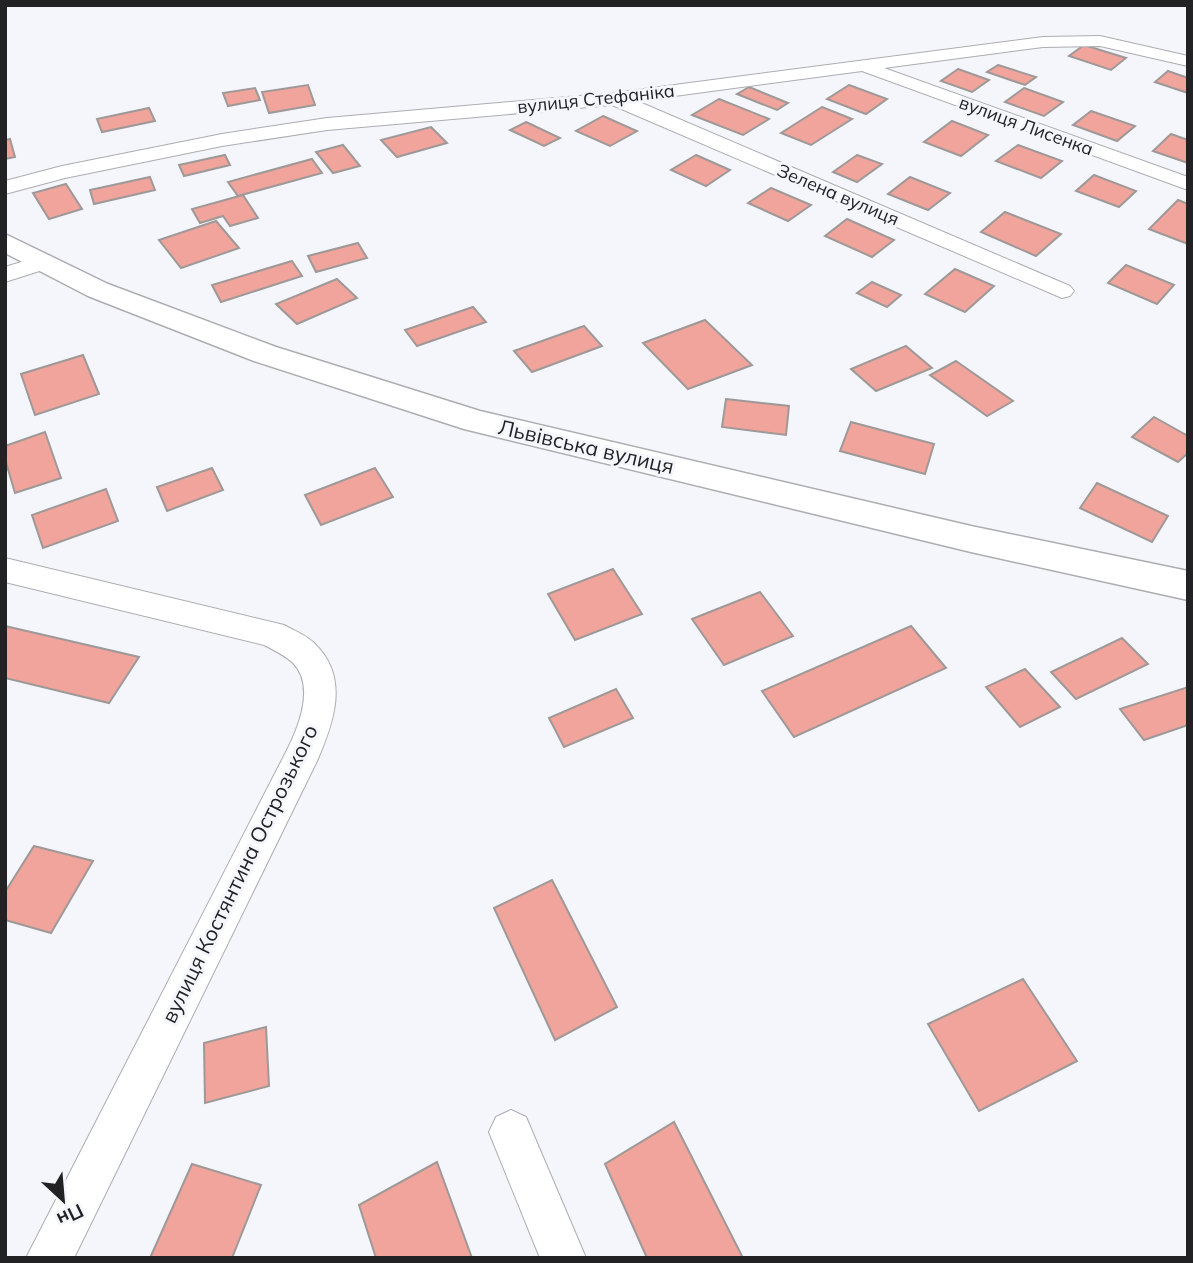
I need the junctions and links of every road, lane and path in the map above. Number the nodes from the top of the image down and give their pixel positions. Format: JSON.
{"nodes":[{"id":1,"x":1188,"y":61,"type":"edge"},
{"id":2,"x":864,"y":68,"type":"junction"},
{"id":3,"x":614,"y":99,"type":"junction"},
{"id":4,"x":1188,"y":184,"type":"edge"},
{"id":5,"x":5,"y":187,"type":"edge"},
{"id":6,"x":5,"y":242,"type":"edge"},
{"id":7,"x":44,"y":262,"type":"junction"},
{"id":8,"x":5,"y":275,"type":"edge"},
{"id":9,"x":1062,"y":291,"type":"dead end"},
{"id":10,"x":5,"y":570,"type":"edge"},
{"id":11,"x":1188,"y":586,"type":"edge"},
{"id":12,"x":511,"y":1132,"type":"dead end"},
{"id":13,"x":49,"y":1258,"type":"edge"},
{"id":14,"x":563,"y":1258,"type":"edge"}],
"edges":[{"from":1,"to":2,"type":"street","name":"вулиця Стефаніка"},
{"from":2,"to":3,"type":"street","name":"вулиця Стефаніка"},
{"from":2,"to":4,"type":"street","name":"вулиця Лисенка"},
{"from":3,"to":5,"type":"street","name":"вулиця Стефаніка"},
{"from":3,"to":9,"type":"street","name":"Зелена вулиця"},
{"from":6,"to":7,"type":"street","name":"Львівська вулиця"},
{"from":7,"to":8,"type":"street"},
{"from":7,"to":11,"type":"street","name":"Львівська вулиця"},
{"from":10,"to":13,"type":"street","name":"вулиця Костянтина Острозького"},
{"from":12,"to":14,"type":"street"}]}
